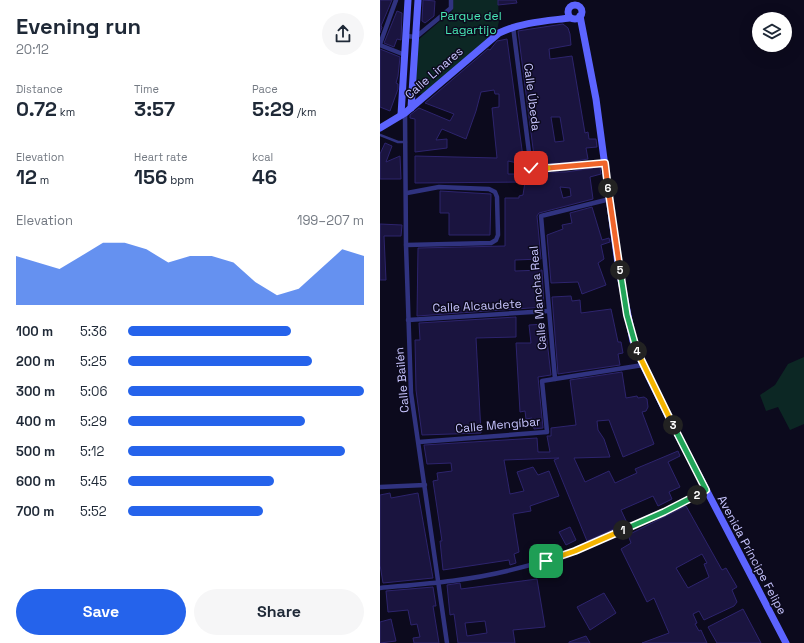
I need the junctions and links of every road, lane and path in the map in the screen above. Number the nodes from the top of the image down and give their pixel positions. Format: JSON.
{"nodes":[{"id":1,"x":396,"y":0,"type":"edge"},
{"id":2,"x":408,"y":0,"type":"edge"},
{"id":3,"x":418,"y":0,"type":"edge"},
{"id":4,"x":451,"y":0,"type":"edge"},
{"id":5,"x":578,"y":3,"type":"edge"},
{"id":6,"x":580,"y":16,"type":"junction"},
{"id":7,"x":570,"y":18,"type":"junction"},
{"id":8,"x":512,"y":26,"type":"junction"},
{"id":9,"x":406,"y":36,"type":"junction"},
{"id":10,"x":416,"y":37,"type":"junction"},
{"id":11,"x":380,"y":44,"type":"edge"},
{"id":12,"x":405,"y":55,"type":"junction"},
{"id":13,"x":406,"y":112,"type":"junction"},
{"id":14,"x":380,"y":128,"type":"edge"},
{"id":15,"x":380,"y":135,"type":"edge"},
{"id":16,"x":406,"y":142,"type":"junction"},
{"id":17,"x":605,"y":163,"type":"junction"},
{"id":18,"x":407,"y":193,"type":"junction"},
{"id":19,"x":610,"y":199,"type":"junction"},
{"id":20,"x":406,"y":245,"type":"junction"},
{"id":21,"x":548,"y":311,"type":"junction"},
{"id":22,"x":408,"y":320,"type":"junction"},
{"id":23,"x":643,"y":365,"type":"junction"},
{"id":24,"x":555,"y":379,"type":"junction"},
{"id":25,"x":419,"y":442,"type":"junction"},
{"id":26,"x":425,"y":485,"type":"junction"},
{"id":27,"x":380,"y":487,"type":"edge"},
{"id":28,"x":706,"y":490,"type":"junction"},
{"id":29,"x":438,"y":582,"type":"junction"},
{"id":30,"x":380,"y":588,"type":"edge"},
{"id":31,"x":447,"y":643,"type":"edge"},
{"id":32,"x":786,"y":643,"type":"edge"}],
"edges":[{"from":1,"to":11,"type":"street"},
{"from":2,"to":9,"type":"main road"},
{"from":3,"to":10,"type":"main road"},
{"from":4,"to":10,"type":"street"},
{"from":5,"to":6,"type":"main road"},
{"from":5,"to":7,"type":"main road"},
{"from":6,"to":7,"type":"main road"},
{"from":6,"to":17,"type":"main road","name":"Avenida Príncipe Felipe"},
{"from":7,"to":8,"type":"main road","name":"Calle Linares"},
{"from":8,"to":13,"type":"main road","name":"Calle Linares"},
{"from":8,"to":17,"type":"street","name":"Calle Úbeda"},
{"from":9,"to":10,"type":"street"},
{"from":9,"to":12,"type":"main road"},
{"from":10,"to":13,"type":"main road"},
{"from":11,"to":12,"type":"street"},
{"from":12,"to":13,"type":"main road"},
{"from":13,"to":14,"type":"main road","name":"Calle Linares"},
{"from":13,"to":16,"type":"street","name":"Calle Bailén"},
{"from":15,"to":16,"type":"lane"},
{"from":16,"to":18,"type":"street","name":"Calle Bailén"},
{"from":17,"to":19,"type":"main road","name":"Avenida Príncipe Felipe"},
{"from":18,"to":20,"type":"street","name":"Calle Bailén"},
{"from":18,"to":20,"type":"street"},
{"from":19,"to":21,"type":"street","name":"Calle Mancha Real"},
{"from":19,"to":23,"type":"main road","name":"Avenida Príncipe Felipe"},
{"from":20,"to":22,"type":"street","name":"Calle Bailén"},
{"from":21,"to":22,"type":"street","name":"Calle Alcaudete"},
{"from":21,"to":24,"type":"street","name":"Calle Mancha Real"},
{"from":22,"to":25,"type":"street","name":"Calle Bailén"},
{"from":23,"to":24,"type":"street","name":"Calle Mengíbar"},
{"from":23,"to":28,"type":"main road","name":"Avenida Príncipe Felipe"},
{"from":24,"to":25,"type":"street","name":"Calle Mengíbar"},
{"from":25,"to":26,"type":"street","name":"Calle Bailén"},
{"from":26,"to":27,"type":"street"},
{"from":26,"to":29,"type":"street","name":"Calle Bailén"},
{"from":28,"to":29,"type":"street"},
{"from":28,"to":32,"type":"main road","name":"Avenida Príncipe Felipe"},
{"from":29,"to":30,"type":"street"},
{"from":29,"to":31,"type":"street","name":"Calle Bailén"}]}
